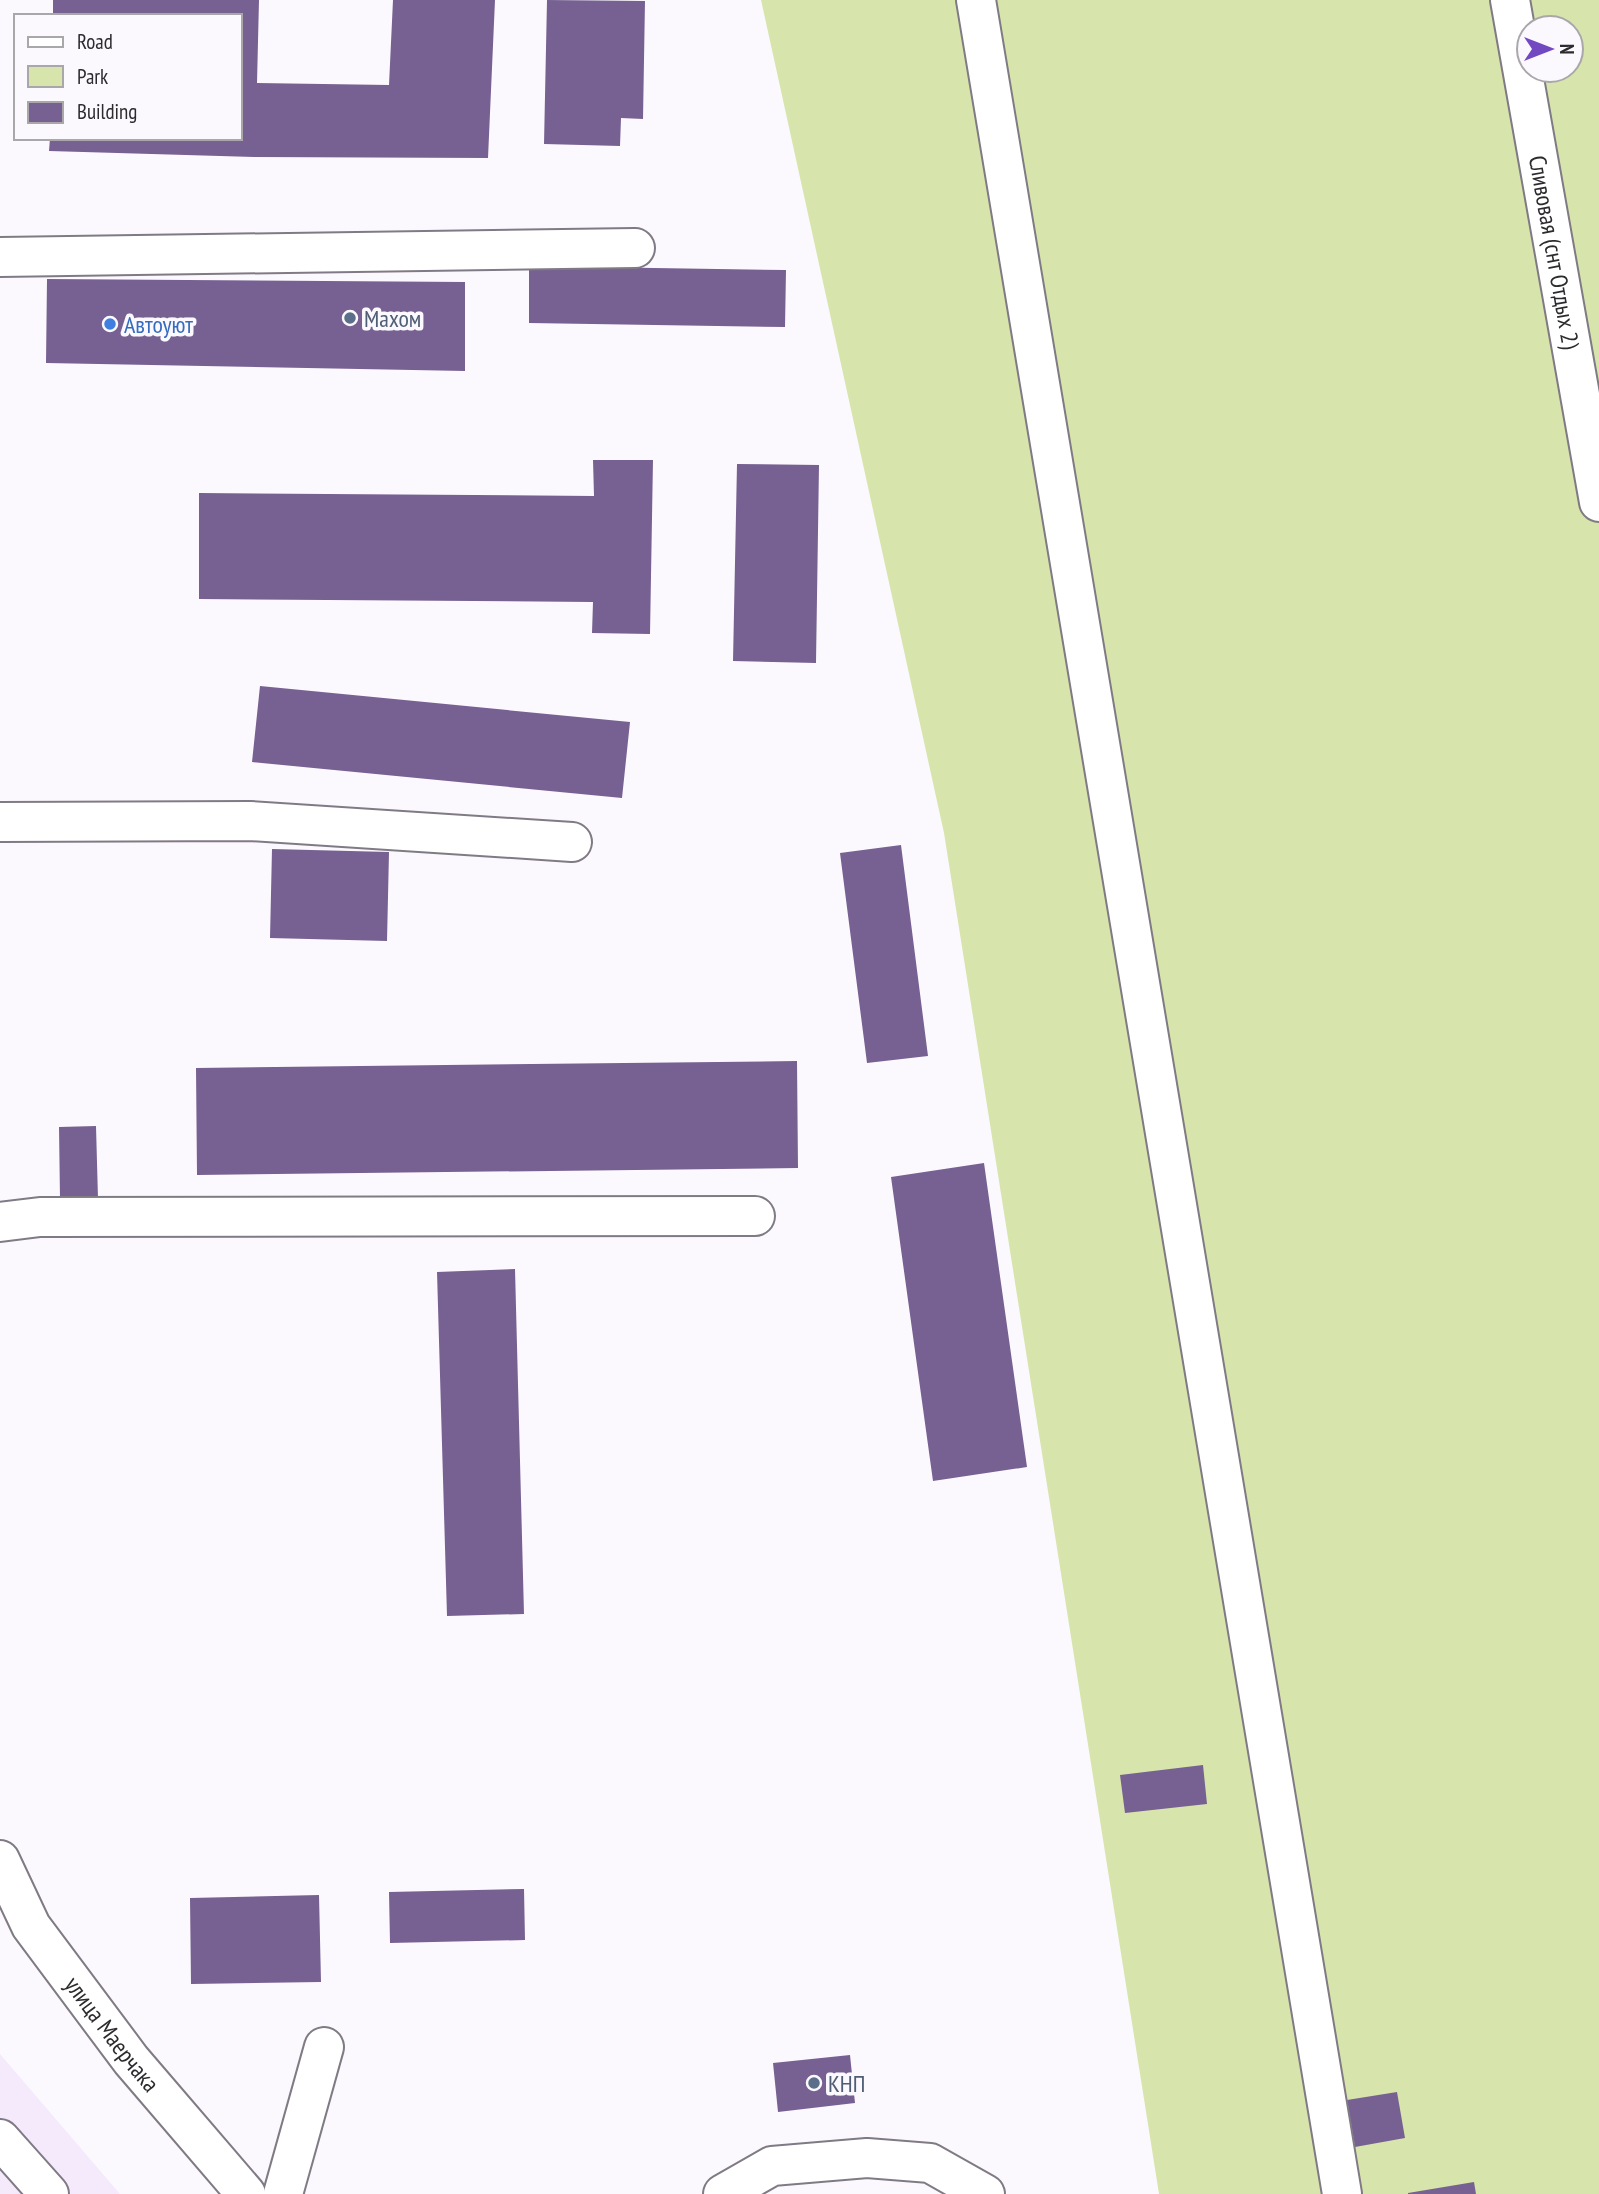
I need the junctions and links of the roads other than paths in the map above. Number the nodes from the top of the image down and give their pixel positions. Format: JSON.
{"nodes":[{"id":1,"x":976,"y":0,"type":"edge"},
{"id":2,"x":1510,"y":0,"type":"edge"},
{"id":3,"x":635,"y":248,"type":"dead end"},
{"id":4,"x":0,"y":257,"type":"edge"},
{"id":5,"x":1599,"y":502,"type":"edge"},
{"id":6,"x":0,"y":822,"type":"edge"},
{"id":7,"x":572,"y":842,"type":"dead end"},
{"id":8,"x":755,"y":1216,"type":"dead end"},
{"id":9,"x":0,"y":1222,"type":"edge"},
{"id":10,"x":0,"y":1860,"type":"edge"},
{"id":11,"x":324,"y":2047,"type":"dead end"},
{"id":12,"x":0,"y":2139,"type":"edge"},
{"id":13,"x":50,"y":2194,"type":"edge"},
{"id":14,"x":246,"y":2194,"type":"edge"},
{"id":15,"x":283,"y":2194,"type":"edge"},
{"id":16,"x":723,"y":2194,"type":"edge"},
{"id":17,"x":985,"y":2194,"type":"edge"},
{"id":18,"x":1342,"y":2194,"type":"edge"}],
"edges":[{"from":1,"to":18,"type":"street"},
{"from":2,"to":5,"type":"street","name":"Сливовая (снт Отдых 2)"},
{"from":3,"to":4,"type":"street"},
{"from":6,"to":7,"type":"street"},
{"from":8,"to":9,"type":"street"},
{"from":10,"to":14,"type":"street","name":"улица Маерчака"},
{"from":11,"to":15,"type":"street"},
{"from":12,"to":13,"type":"street"},
{"from":16,"to":17,"type":"street"}]}
